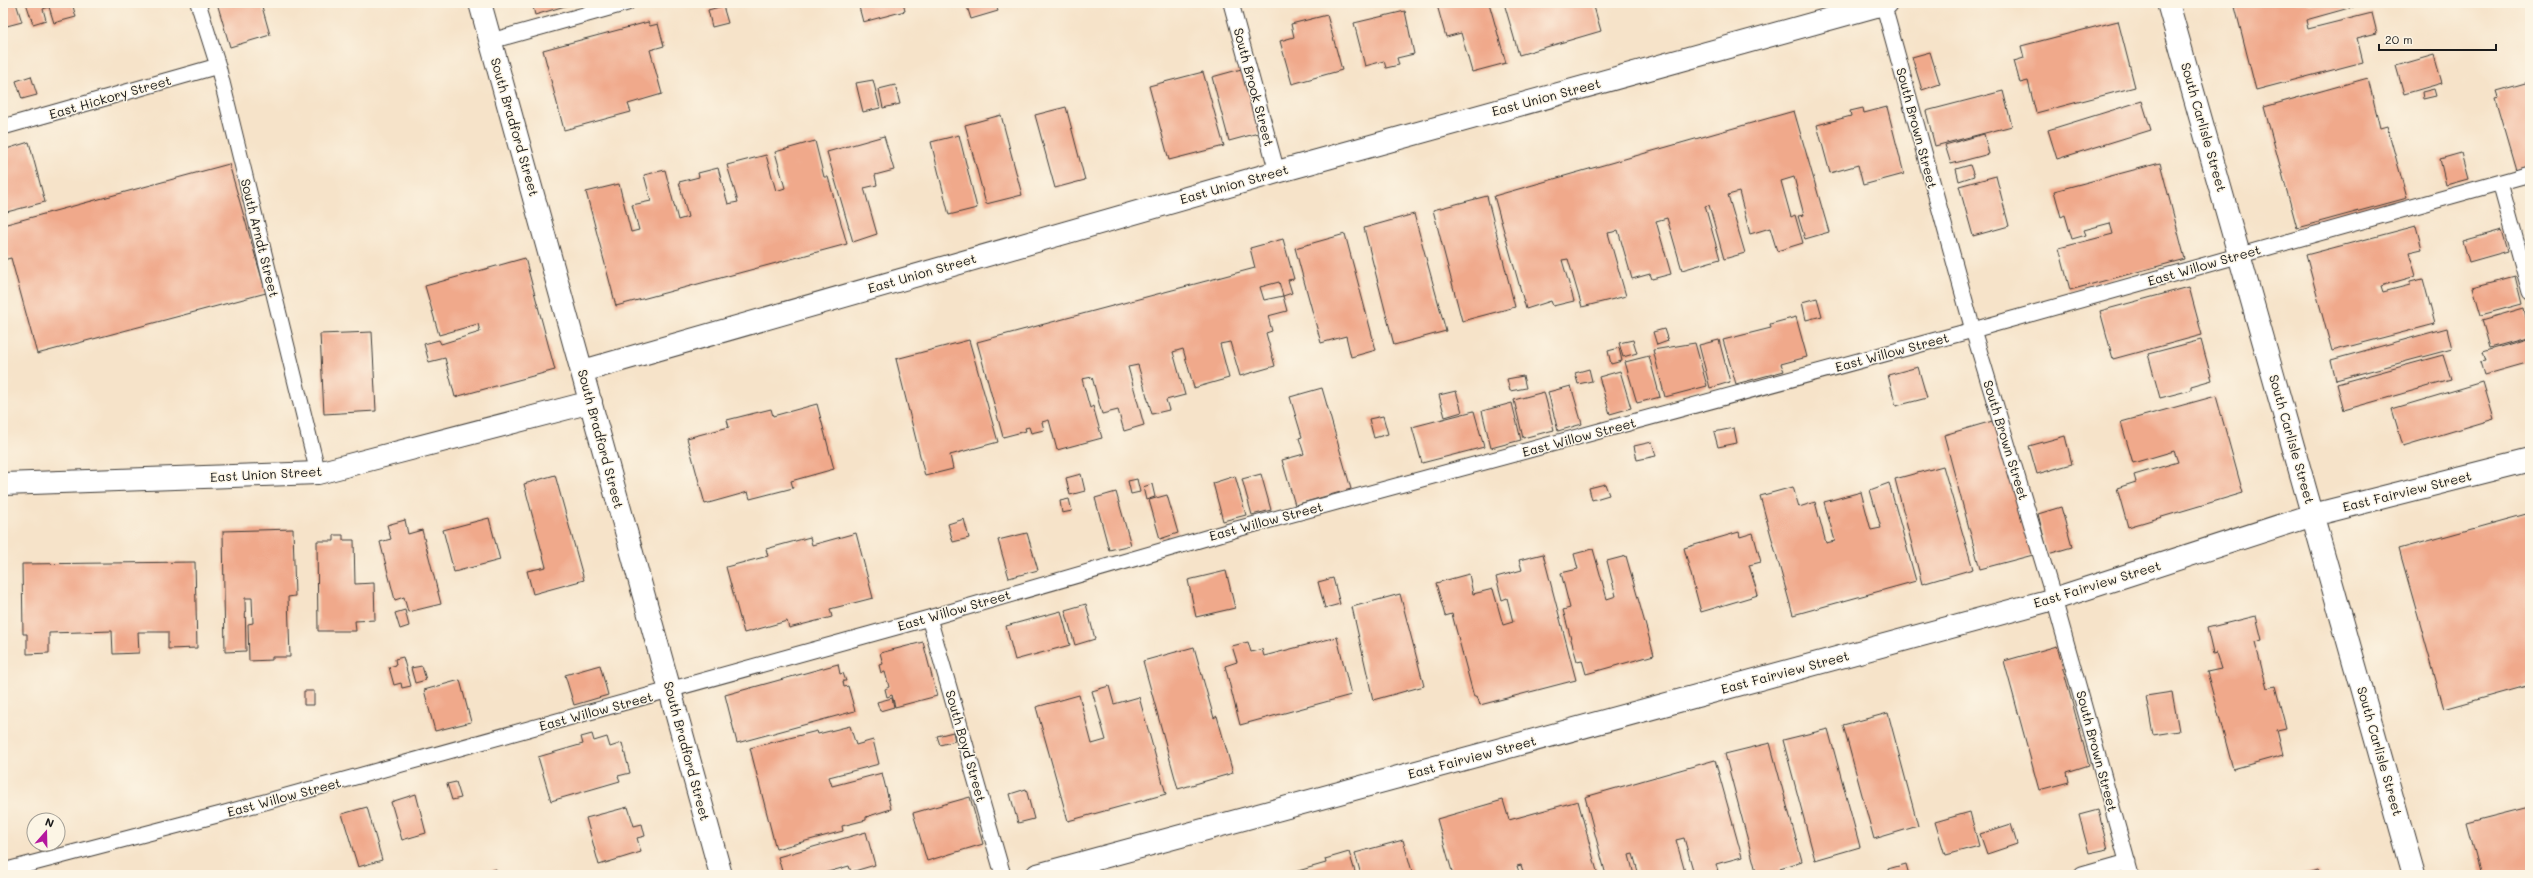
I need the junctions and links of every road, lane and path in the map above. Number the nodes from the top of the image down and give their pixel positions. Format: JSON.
{"nodes":[{"id":1,"x":198,"y":3,"type":"edge"},
{"id":2,"x":480,"y":3,"type":"edge"},
{"id":3,"x":627,"y":3,"type":"edge"},
{"id":4,"x":1231,"y":3,"type":"edge"},
{"id":5,"x":1884,"y":3,"type":"edge"},
{"id":6,"x":2168,"y":3,"type":"edge"},
{"id":7,"x":491,"y":41,"type":"junction"},
{"id":8,"x":218,"y":66,"type":"junction"},
{"id":9,"x":3,"y":127,"type":"edge"},
{"id":10,"x":1277,"y":172,"type":"junction"},
{"id":11,"x":2530,"y":174,"type":"edge"},
{"id":12,"x":2500,"y":183,"type":"junction"},
{"id":13,"x":2240,"y":255,"type":"junction"},
{"id":14,"x":2530,"y":292,"type":"edge"},
{"id":15,"x":1973,"y":330,"type":"junction"},
{"id":16,"x":582,"y":371,"type":"junction"},
{"id":17,"x":591,"y":402,"type":"junction"},
{"id":18,"x":2530,"y":460,"type":"edge"},
{"id":19,"x":318,"y":473,"type":"junction"},
{"id":20,"x":3,"y":484,"type":"edge"},
{"id":21,"x":2313,"y":515,"type":"junction"},
{"id":22,"x":2054,"y":598,"type":"junction"},
{"id":23,"x":929,"y":618,"type":"junction"},
{"id":24,"x":670,"y":690,"type":"junction"},
{"id":25,"x":2129,"y":869,"type":"edge"},
{"id":26,"x":3,"y":871,"type":"edge"},
{"id":27,"x":721,"y":875,"type":"edge"},
{"id":28,"x":1003,"y":875,"type":"edge"},
{"id":29,"x":1037,"y":875,"type":"edge"},
{"id":30,"x":2082,"y":875,"type":"edge"},
{"id":31,"x":2414,"y":875,"type":"edge"}],
"edges":[{"from":1,"to":8,"type":"lane","name":"South Arndt Street"},
{"from":2,"to":7,"type":"street","name":"South Bradford Street"},
{"from":3,"to":7,"type":"lane"},
{"from":4,"to":10,"type":"lane","name":"South Brook Street"},
{"from":5,"to":10,"type":"street","name":"East Union Street"},
{"from":5,"to":15,"type":"lane","name":"South Brown Street"},
{"from":6,"to":13,"type":"street","name":"South Carlisle Street"},
{"from":7,"to":16,"type":"street","name":"South Bradford Street"},
{"from":8,"to":9,"type":"lane","name":"East Hickory Street"},
{"from":8,"to":19,"type":"lane","name":"South Arndt Street"},
{"from":10,"to":16,"type":"street","name":"East Union Street"},
{"from":11,"to":12,"type":"lane","name":"East Willow Street"},
{"from":12,"to":13,"type":"lane","name":"East Willow Street"},
{"from":12,"to":14,"type":"lane"},
{"from":13,"to":15,"type":"lane","name":"East Willow Street"},
{"from":13,"to":21,"type":"street","name":"South Carlisle Street"},
{"from":15,"to":22,"type":"lane","name":"South Brown Street"},
{"from":15,"to":23,"type":"lane","name":"East Willow Street"},
{"from":16,"to":17,"type":"street","name":"South Bradford Street"},
{"from":17,"to":19,"type":"street","name":"East Union Street"},
{"from":17,"to":24,"type":"street","name":"South Bradford Street"},
{"from":18,"to":21,"type":"street","name":"East Fairview Street"},
{"from":19,"to":20,"type":"street","name":"East Union Street"},
{"from":21,"to":22,"type":"street","name":"East Fairview Street"},
{"from":21,"to":31,"type":"street","name":"South Carlisle Street"},
{"from":22,"to":25,"type":"lane","name":"South Brown Street"},
{"from":22,"to":29,"type":"street","name":"East Fairview Street"},
{"from":23,"to":24,"type":"lane","name":"East Willow Street"},
{"from":23,"to":28,"type":"lane","name":"South Boyd Street"},
{"from":24,"to":26,"type":"lane","name":"East Willow Street"},
{"from":24,"to":27,"type":"street","name":"South Bradford Street"},
{"from":25,"to":30,"type":"lane"}]}
